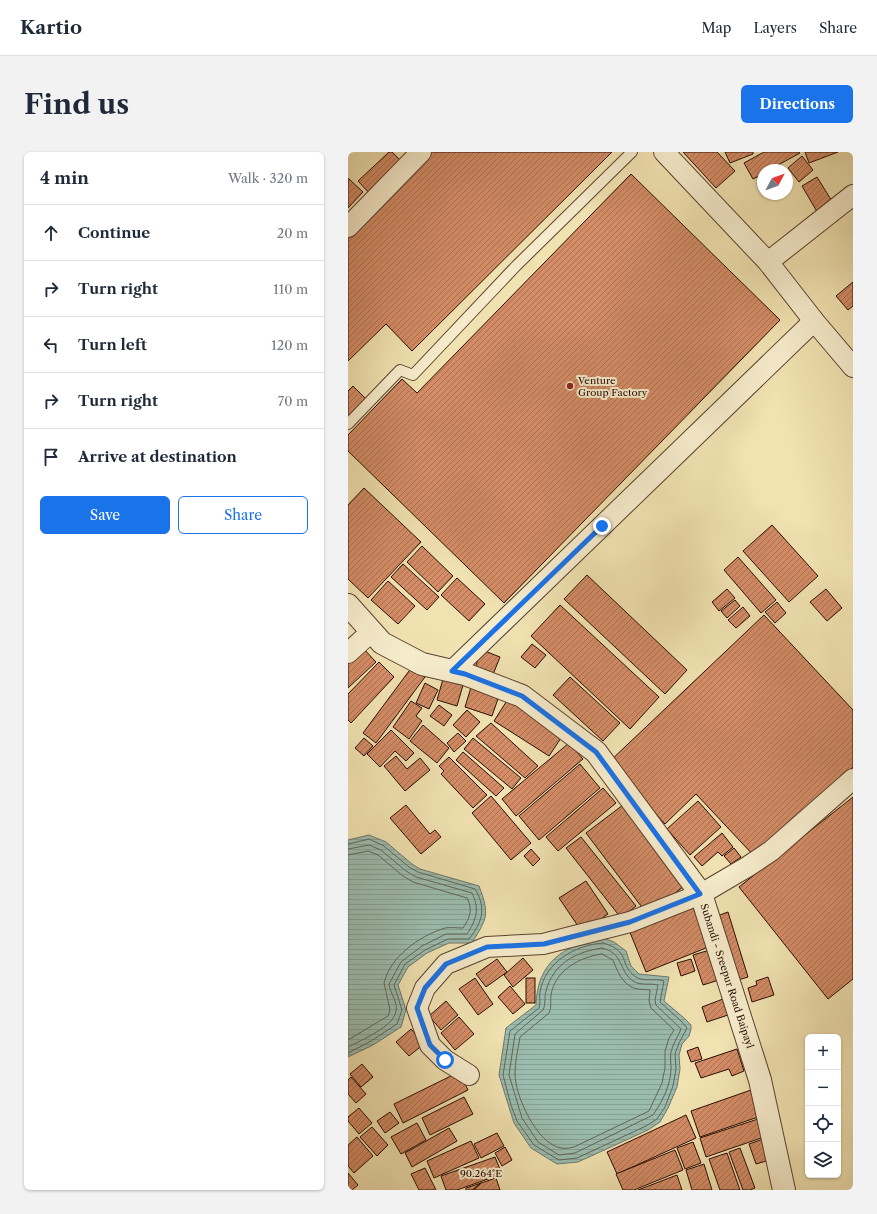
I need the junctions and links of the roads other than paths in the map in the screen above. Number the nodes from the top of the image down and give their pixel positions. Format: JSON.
{"nodes":[{"id":1,"x":422,"y":152,"type":"edge"},
{"id":2,"x":632,"y":152,"type":"edge"},
{"id":3,"x":664,"y":152,"type":"edge"},
{"id":4,"x":853,"y":195,"type":"edge"},
{"id":5,"x":348,"y":227,"type":"edge"},
{"id":6,"x":768,"y":262,"type":"junction"},
{"id":7,"x":814,"y":321,"type":"junction"},
{"id":8,"x":853,"y":366,"type":"edge"},
{"id":9,"x":348,"y":424,"type":"edge"},
{"id":10,"x":348,"y":605,"type":"edge"},
{"id":11,"x":371,"y":632,"type":"junction"},
{"id":12,"x":348,"y":653,"type":"edge"},
{"id":13,"x":452,"y":671,"type":"junction"},
{"id":14,"x":853,"y":779,"type":"edge"},
{"id":15,"x":700,"y":894,"type":"junction"},
{"id":16,"x":469,"y":1075,"type":"dead end"},
{"id":17,"x":784,"y":1190,"type":"edge"}],
"edges":[{"from":1,"to":5,"type":"street"},
{"from":2,"to":9,"type":"lane"},
{"from":3,"to":6,"type":"street"},
{"from":4,"to":6,"type":"street"},
{"from":6,"to":7,"type":"street"},
{"from":7,"to":8,"type":"street"},
{"from":7,"to":13,"type":"street"},
{"from":10,"to":11,"type":"street","name":"Subandi - Sreepur Road Baipayl"},
{"from":11,"to":12,"type":"street"},
{"from":11,"to":13,"type":"street","name":"Subandi - Sreepur Road Baipayl"},
{"from":13,"to":15,"type":"street","name":"Subandi - Sreepur Road Baipayl"},
{"from":14,"to":15,"type":"street"},
{"from":15,"to":16,"type":"street"},
{"from":15,"to":17,"type":"street","name":"Subandi - Sreepur Road Baipayl"}]}
